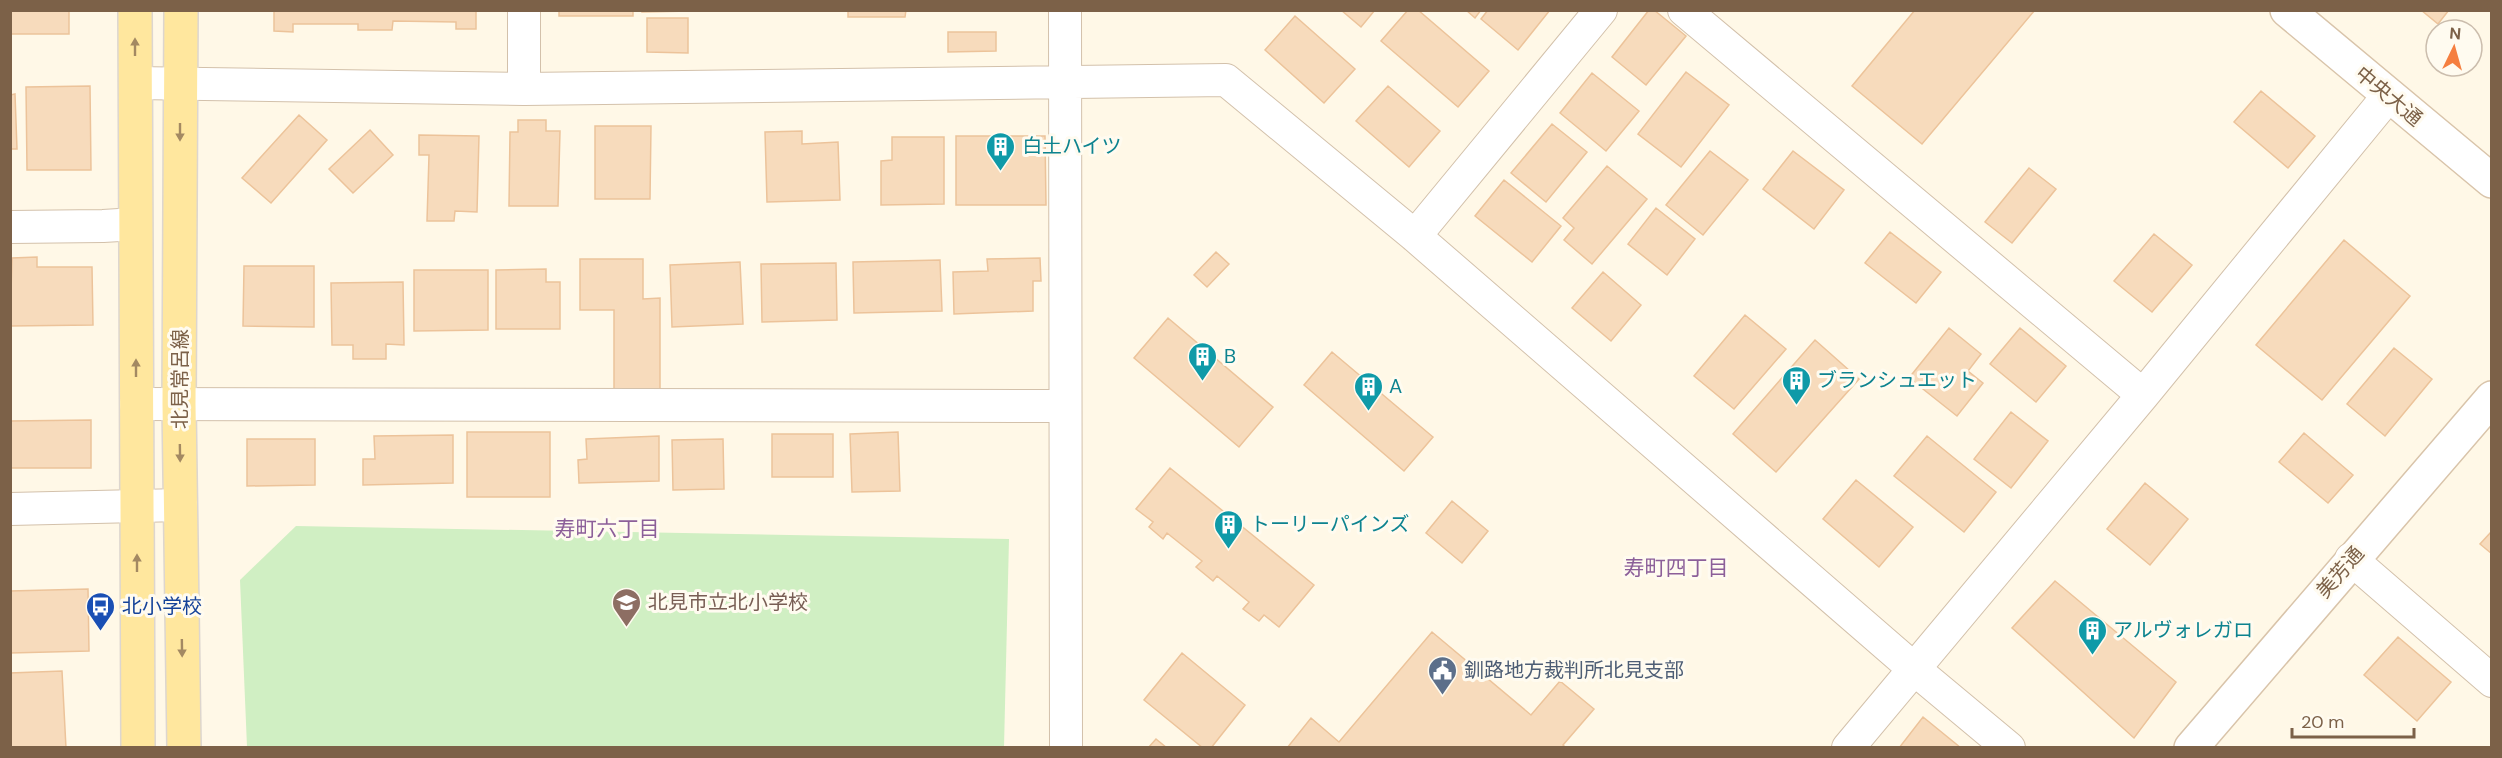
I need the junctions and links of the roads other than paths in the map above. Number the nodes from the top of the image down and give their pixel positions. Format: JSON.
{"nodes":[{"id":1,"x":135,"y":10,"type":"edge"},
{"id":2,"x":181,"y":10,"type":"edge"},
{"id":3,"x":524,"y":10,"type":"edge"},
{"id":4,"x":1065,"y":10,"type":"edge"},
{"id":5,"x":1601,"y":10,"type":"edge"},
{"id":6,"x":1684,"y":10,"type":"edge"},
{"id":7,"x":2287,"y":10,"type":"edge"},
{"id":8,"x":1066,"y":81,"type":"junction"},
{"id":9,"x":135,"y":83,"type":"junction"},
{"id":10,"x":181,"y":85,"type":"junction"},
{"id":11,"x":524,"y":89,"type":"junction"},
{"id":12,"x":2389,"y":95,"type":"junction"},
{"id":13,"x":2492,"y":181,"type":"edge"},
{"id":14,"x":136,"y":224,"type":"junction"},
{"id":15,"x":10,"y":226,"type":"edge"},
{"id":16,"x":1416,"y":236,"type":"junction"},
{"id":17,"x":2143,"y":395,"type":"junction"},
{"id":18,"x":2492,"y":398,"type":"edge"},
{"id":19,"x":136,"y":404,"type":"junction"},
{"id":20,"x":179,"y":404,"type":"junction"},
{"id":21,"x":1064,"y":406,"type":"junction"},
{"id":22,"x":181,"y":505,"type":"junction"},
{"id":23,"x":137,"y":508,"type":"junction"},
{"id":24,"x":10,"y":509,"type":"edge"},
{"id":25,"x":2351,"y":559,"type":"junction"},
{"id":26,"x":1913,"y":668,"type":"junction"},
{"id":27,"x":2492,"y":681,"type":"edge"},
{"id":28,"x":138,"y":747,"type":"edge"},
{"id":29,"x":184,"y":747,"type":"edge"},
{"id":30,"x":1066,"y":747,"type":"edge"},
{"id":31,"x":1848,"y":747,"type":"edge"},
{"id":32,"x":2009,"y":747,"type":"edge"},
{"id":33,"x":2191,"y":747,"type":"edge"}],
"edges":[{"from":9,"to":1,"type":"main road","one_way":true},
{"from":2,"to":10,"type":"main road","name":"北見常呂線"},
{"from":3,"to":11,"type":"street"},
{"from":4,"to":8,"type":"street"},
{"from":5,"to":16,"type":"street"},
{"from":6,"to":17,"type":"street"},
{"from":7,"to":12,"type":"street","name":"中央大通"},
{"from":8,"to":11,"type":"street"},
{"from":8,"to":16,"type":"street"},
{"from":8,"to":21,"type":"street"},
{"from":9,"to":10,"type":"street"},
{"from":9,"to":14,"type":"main road"},
{"from":10,"to":11,"type":"street"},
{"from":10,"to":20,"type":"main road","name":"北見常呂線","one_way":true},
{"from":12,"to":13,"type":"street","name":"中央大通"},
{"from":12,"to":17,"type":"street"},
{"from":14,"to":15,"type":"street"},
{"from":19,"to":14,"type":"main road","one_way":true},
{"from":16,"to":26,"type":"street"},
{"from":17,"to":26,"type":"street"},
{"from":18,"to":25,"type":"street","name":"美芳通"},
{"from":19,"to":20,"type":"street"},
{"from":19,"to":23,"type":"main road"},
{"from":20,"to":21,"type":"street"},
{"from":20,"to":22,"type":"main road","name":"北見常呂線","one_way":true},
{"from":21,"to":30,"type":"street"},
{"from":22,"to":23,"type":"street"},
{"from":22,"to":29,"type":"main road","name":"北見常呂線","one_way":true},
{"from":23,"to":24,"type":"street"},
{"from":28,"to":23,"type":"main road","one_way":true},
{"from":25,"to":27,"type":"street"},
{"from":25,"to":33,"type":"street","name":"美芳通"},
{"from":26,"to":31,"type":"street"},
{"from":26,"to":32,"type":"street"}]}
